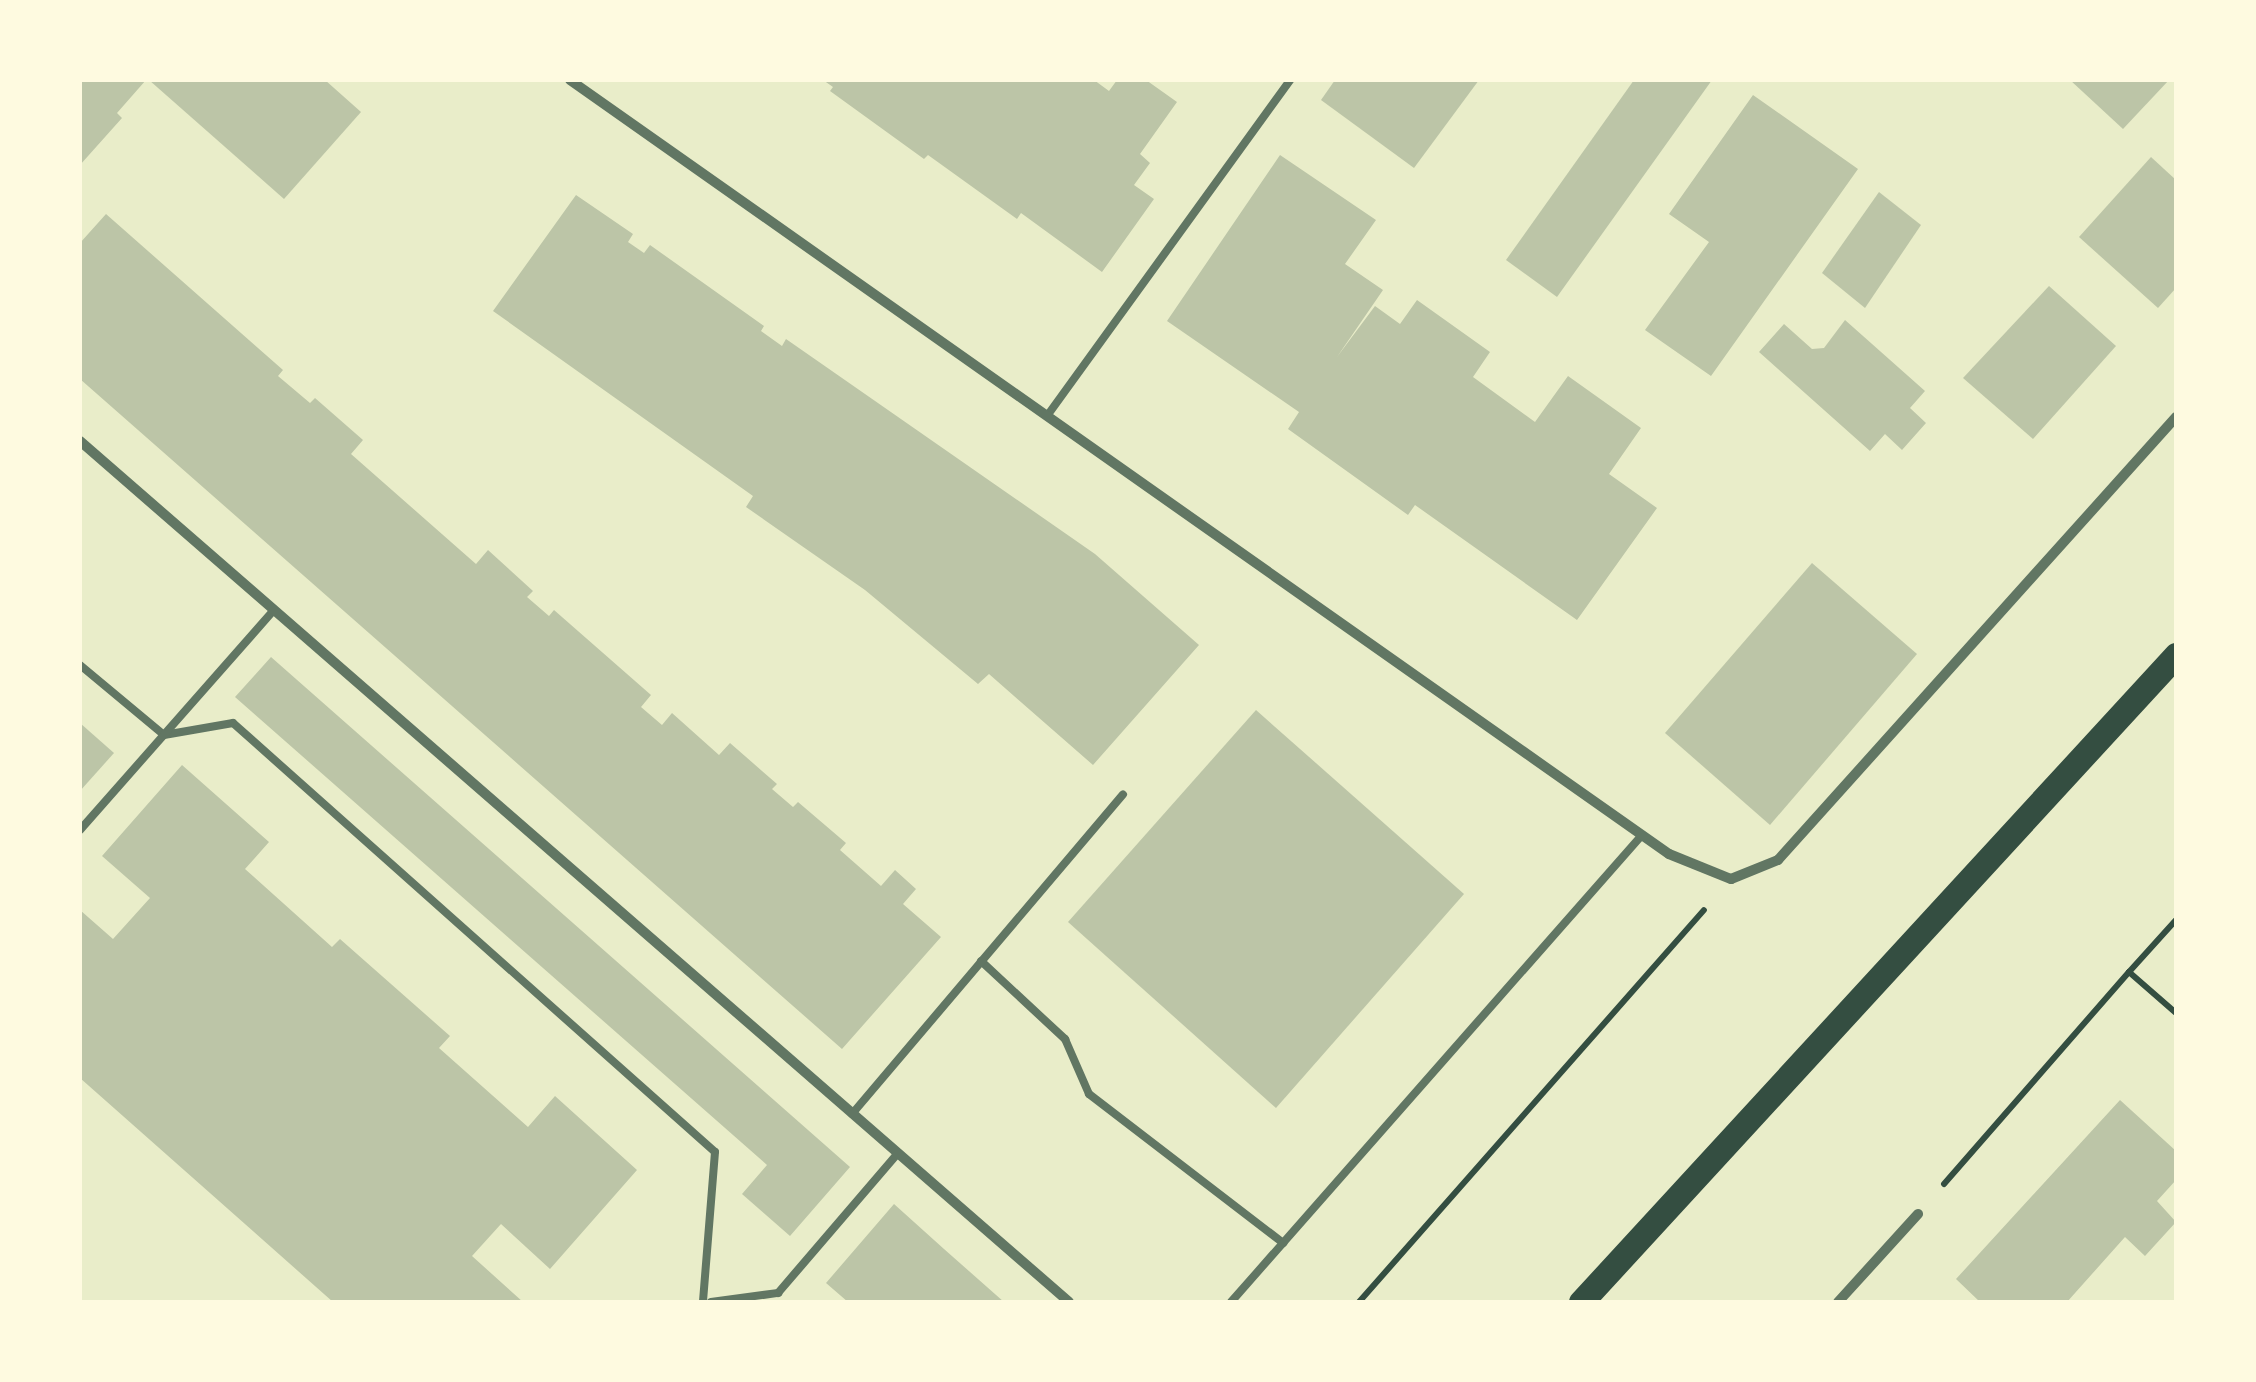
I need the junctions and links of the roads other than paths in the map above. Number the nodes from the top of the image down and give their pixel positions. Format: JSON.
{"nodes":[{"id":1,"x":570,"y":80,"type":"edge"},
{"id":2,"x":1290,"y":80,"type":"edge"},
{"id":3,"x":1047,"y":416,"type":"junction"},
{"id":4,"x":2176,"y":417,"type":"edge"},
{"id":5,"x":80,"y":441,"type":"edge"},
{"id":6,"x":274,"y":610,"type":"junction"},
{"id":7,"x":2176,"y":656,"type":"edge"},
{"id":8,"x":80,"y":665,"type":"edge"},
{"id":9,"x":164,"y":736,"type":"junction"},
{"id":10,"x":1124,"y":794,"type":"dead end"},
{"id":11,"x":80,"y":830,"type":"edge"},
{"id":12,"x":1642,"y":835,"type":"junction"},
{"id":13,"x":981,"y":961,"type":"junction"},
{"id":14,"x":852,"y":1114,"type":"junction"},
{"id":15,"x":898,"y":1154,"type":"junction"},
{"id":16,"x":1918,"y":1214,"type":"road end"},
{"id":17,"x":1282,"y":1243,"type":"junction"},
{"id":18,"x":702,"y":1302,"type":"edge"},
{"id":19,"x":711,"y":1302,"type":"edge"},
{"id":20,"x":1069,"y":1302,"type":"edge"},
{"id":21,"x":1231,"y":1302,"type":"edge"},
{"id":22,"x":1581,"y":1302,"type":"edge"},
{"id":23,"x":1838,"y":1302,"type":"edge"}],
"edges":[{"from":1,"to":3,"type":"street"},
{"from":2,"to":3,"type":"lane"},
{"from":3,"to":12,"type":"street"},
{"from":4,"to":12,"type":"street"},
{"from":5,"to":6,"type":"street"},
{"from":6,"to":9,"type":"lane"},
{"from":6,"to":14,"type":"street"},
{"from":7,"to":22,"type":"main road"},
{"from":8,"to":9,"type":"lane"},
{"from":9,"to":11,"type":"lane"},
{"from":9,"to":18,"type":"lane"},
{"from":10,"to":13,"type":"lane"},
{"from":12,"to":17,"type":"lane"},
{"from":13,"to":14,"type":"lane"},
{"from":13,"to":17,"type":"lane"},
{"from":14,"to":15,"type":"street"},
{"from":15,"to":19,"type":"lane"},
{"from":15,"to":20,"type":"street"},
{"from":16,"to":23,"type":"street"},
{"from":17,"to":21,"type":"lane"}]}
